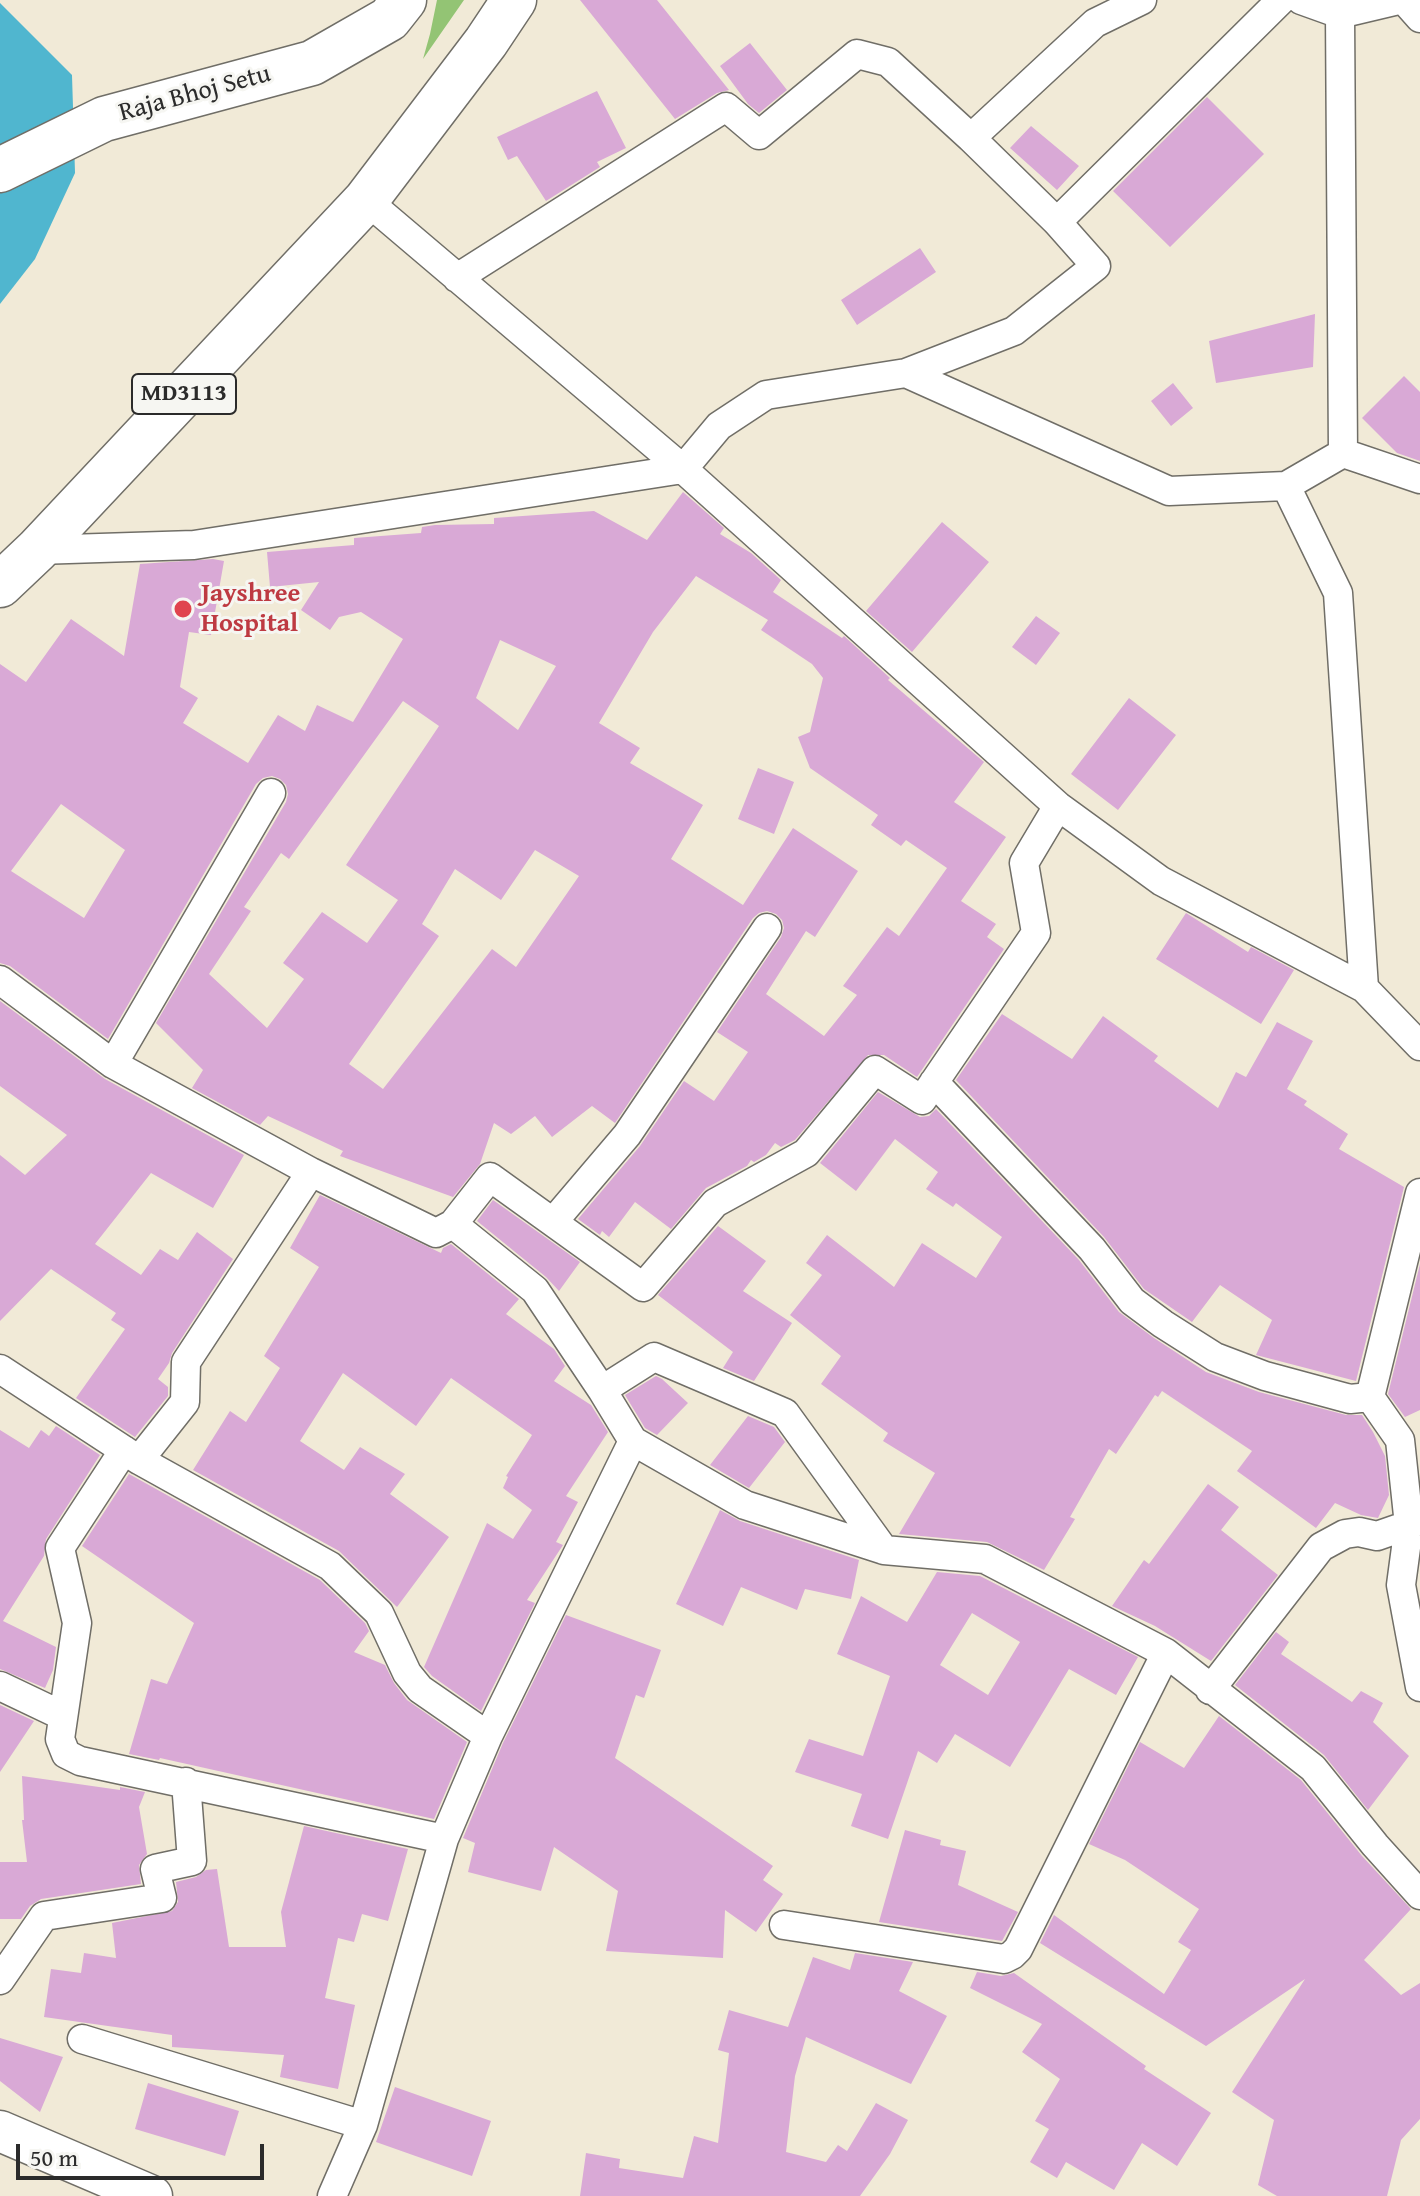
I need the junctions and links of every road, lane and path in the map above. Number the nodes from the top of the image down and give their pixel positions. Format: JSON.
{"nodes":[{"id":1,"x":514,"y":0,"type":"edge"},
{"id":2,"x":1142,"y":0,"type":"edge"},
{"id":3,"x":1281,"y":0,"type":"edge"},
{"id":4,"x":1301,"y":0,"type":"edge"},
{"id":5,"x":1401,"y":0,"type":"edge"},
{"id":6,"x":397,"y":10,"type":"edge"},
{"id":7,"x":1340,"y":14,"type":"junction"},
{"id":8,"x":1420,"y":18,"type":"edge"},
{"id":9,"x":971,"y":138,"type":"junction"},
{"id":10,"x":0,"y":170,"type":"edge"},
{"id":11,"x":366,"y":200,"type":"junction"},
{"id":12,"x":1057,"y":222,"type":"junction"},
{"id":13,"x":457,"y":278,"type":"junction"},
{"id":14,"x":906,"y":373,"type":"junction"},
{"id":15,"x":1343,"y":453,"type":"junction"},
{"id":16,"x":683,"y":469,"type":"junction"},
{"id":17,"x":1420,"y":479,"type":"edge"},
{"id":18,"x":1286,"y":486,"type":"junction"},
{"id":19,"x":37,"y":550,"type":"junction"},
{"id":20,"x":0,"y":585,"type":"edge"},
{"id":21,"x":271,"y":793,"type":"dead end"},
{"id":22,"x":1058,"y":806,"type":"junction"},
{"id":23,"x":767,"y":928,"type":"dead end"},
{"id":24,"x":0,"y":980,"type":"edge"},
{"id":25,"x":1364,"y":988,"type":"junction"},
{"id":26,"x":1420,"y":1046,"type":"edge"},
{"id":27,"x":113,"y":1064,"type":"junction"},
{"id":28,"x":934,"y":1082,"type":"junction"},
{"id":29,"x":311,"y":1172,"type":"junction"},
{"id":30,"x":1420,"y":1193,"type":"edge"},
{"id":31,"x":553,"y":1222,"type":"junction"},
{"id":32,"x":453,"y":1224,"type":"junction"},
{"id":33,"x":0,"y":1369,"type":"edge"},
{"id":34,"x":602,"y":1390,"type":"junction"},
{"id":35,"x":1370,"y":1397,"type":"junction"},
{"id":36,"x":633,"y":1441,"type":"junction"},
{"id":37,"x":132,"y":1455,"type":"junction"},
{"id":38,"x":1414,"y":1523,"type":"edge"},
{"id":39,"x":884,"y":1550,"type":"junction"},
{"id":40,"x":1166,"y":1653,"type":"junction"},
{"id":41,"x":0,"y":1686,"type":"edge"},
{"id":42,"x":1420,"y":1687,"type":"edge"},
{"id":43,"x":1210,"y":1690,"type":"junction"},
{"id":44,"x":63,"y":1716,"type":"junction"},
{"id":45,"x":488,"y":1736,"type":"junction"},
{"id":46,"x":186,"y":1782,"type":"junction"},
{"id":47,"x":444,"y":1839,"type":"junction"},
{"id":48,"x":1420,"y":1895,"type":"edge"},
{"id":49,"x":784,"y":1925,"type":"dead end"},
{"id":50,"x":0,"y":1980,"type":"edge"},
{"id":51,"x":82,"y":2039,"type":"dead end"},
{"id":52,"x":363,"y":2125,"type":"junction"},
{"id":53,"x":0,"y":2131,"type":"edge"},
{"id":54,"x":152,"y":2196,"type":"edge"},
{"id":55,"x":332,"y":2196,"type":"edge"}],
"edges":[{"from":1,"to":11,"type":"main road"},
{"from":2,"to":9,"type":"street"},
{"from":3,"to":12,"type":"street"},
{"from":4,"to":7,"type":"street"},
{"from":5,"to":7,"type":"street"},
{"from":5,"to":8,"type":"street"},
{"from":6,"to":10,"type":"main road","name":"Raja Bhoj Setu"},
{"from":7,"to":15,"type":"street"},
{"from":9,"to":12,"type":"street"},
{"from":9,"to":13,"type":"street"},
{"from":11,"to":13,"type":"street"},
{"from":11,"to":19,"type":"main road","number":"MD3113"},
{"from":12,"to":14,"type":"street"},
{"from":13,"to":16,"type":"street"},
{"from":14,"to":16,"type":"street"},
{"from":14,"to":18,"type":"street"},
{"from":15,"to":17,"type":"street"},
{"from":15,"to":18,"type":"street"},
{"from":16,"to":19,"type":"street"},
{"from":16,"to":22,"type":"street"},
{"from":18,"to":25,"type":"street"},
{"from":19,"to":20,"type":"main road","number":"MD3113"},
{"from":21,"to":27,"type":"street"},
{"from":22,"to":25,"type":"street"},
{"from":22,"to":28,"type":"street"},
{"from":23,"to":31,"type":"street"},
{"from":24,"to":27,"type":"street"},
{"from":25,"to":26,"type":"street"},
{"from":27,"to":29,"type":"street"},
{"from":28,"to":31,"type":"street"},
{"from":28,"to":35,"type":"street"},
{"from":29,"to":32,"type":"street"},
{"from":29,"to":37,"type":"street"},
{"from":30,"to":35,"type":"street"},
{"from":31,"to":32,"type":"street"},
{"from":32,"to":34,"type":"street"},
{"from":33,"to":37,"type":"street"},
{"from":34,"to":36,"type":"street"},
{"from":34,"to":39,"type":"street"},
{"from":35,"to":38,"type":"street"},
{"from":36,"to":39,"type":"street"},
{"from":36,"to":45,"type":"street"},
{"from":37,"to":44,"type":"street"},
{"from":37,"to":45,"type":"street"},
{"from":38,"to":42,"type":"street"},
{"from":38,"to":43,"type":"street"},
{"from":39,"to":40,"type":"street"},
{"from":40,"to":43,"type":"street"},
{"from":40,"to":49,"type":"street"},
{"from":41,"to":44,"type":"street"},
{"from":43,"to":48,"type":"street"},
{"from":44,"to":46,"type":"street"},
{"from":45,"to":47,"type":"street"},
{"from":46,"to":47,"type":"street"},
{"from":46,"to":50,"type":"street"},
{"from":47,"to":52,"type":"street"},
{"from":51,"to":52,"type":"street"},
{"from":52,"to":55,"type":"street"},
{"from":53,"to":54,"type":"main road"}]}
